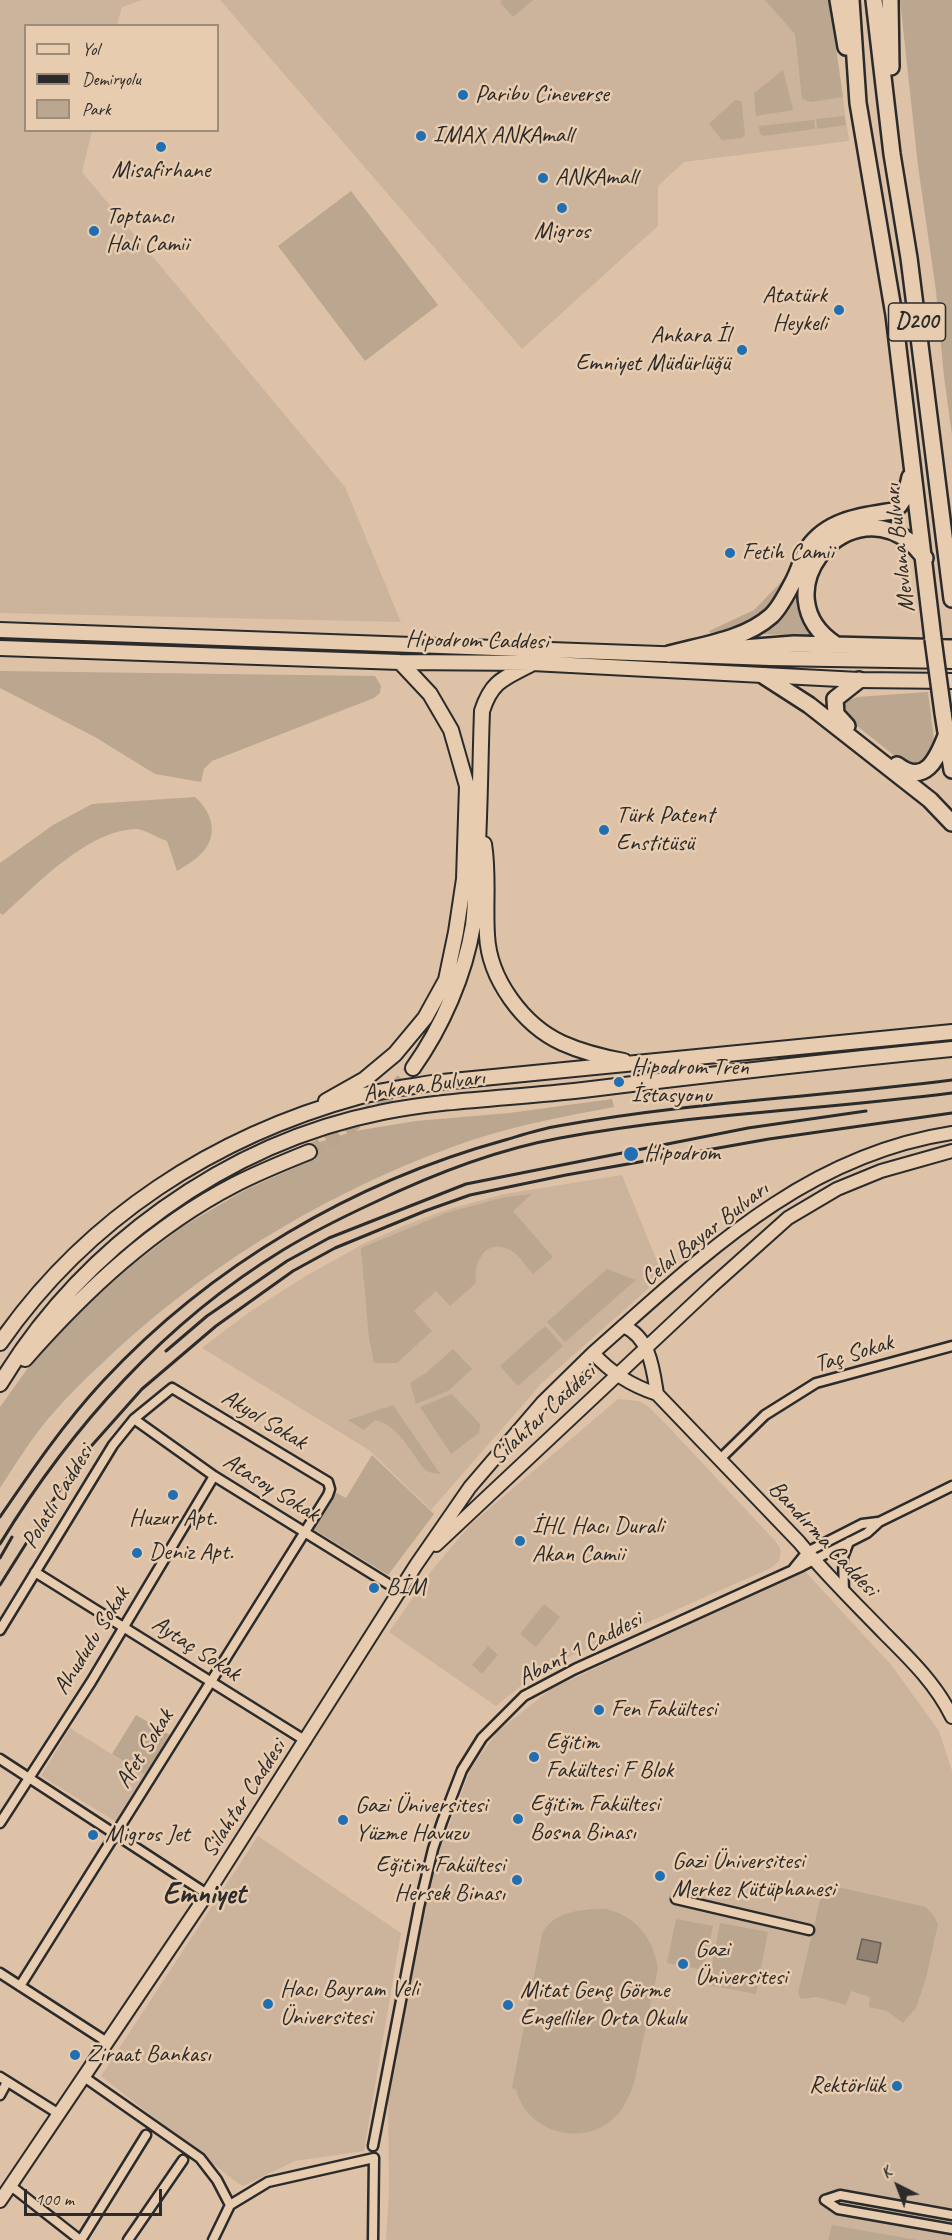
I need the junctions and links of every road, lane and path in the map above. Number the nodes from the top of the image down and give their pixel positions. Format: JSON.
{"nodes":[{"id":1,"x":838,"y":0,"type":"edge"},
{"id":2,"x":850,"y":0,"type":"edge"},
{"id":3,"x":890,"y":0,"type":"edge"},
{"id":4,"x":875,"y":6,"type":"edge"},
{"id":5,"x":858,"y":103,"type":"junction"},
{"id":6,"x":892,"y":154,"type":"junction"},
{"id":7,"x":912,"y":465,"type":"junction"},
{"id":8,"x":938,"y":489,"type":"junction"},
{"id":9,"x":952,"y":514,"type":"edge"},
{"id":10,"x":925,"y":558,"type":"junction"},
{"id":11,"x":952,"y":599,"type":"edge"},
{"id":12,"x":0,"y":630,"type":"edge"},
{"id":13,"x":835,"y":644,"type":"junction"},
{"id":14,"x":0,"y":648,"type":"edge"},
{"id":15,"x":952,"y":648,"type":"edge"},
{"id":16,"x":669,"y":654,"type":"junction"},
{"id":17,"x":952,"y":661,"type":"edge"},
{"id":18,"x":400,"y":662,"type":"junction"},
{"id":19,"x":532,"y":663,"type":"junction"},
{"id":20,"x":764,"y":676,"type":"junction"},
{"id":21,"x":859,"y":680,"type":"junction"},
{"id":22,"x":952,"y":681,"type":"edge"},
{"id":23,"x":946,"y":736,"type":"junction"},
{"id":24,"x":952,"y":770,"type":"edge"},
{"id":25,"x":480,"y":822,"type":"junction"},
{"id":26,"x":952,"y":823,"type":"edge"},
{"id":27,"x":952,"y":1032,"type":"edge"},
{"id":28,"x":952,"y":1049,"type":"edge"},
{"id":29,"x":640,"y":1064,"type":"junction"},
{"id":30,"x":413,"y":1068,"type":"tunnel mouth"},
{"id":31,"x":298,"y":1117,"type":"junction"},
{"id":32,"x":952,"y":1133,"type":"edge"},
{"id":33,"x":952,"y":1151,"type":"edge"},
{"id":34,"x":309,"y":1152,"type":"tunnel mouth"},
{"id":35,"x":624,"y":1326,"type":"junction"},
{"id":36,"x":0,"y":1343,"type":"edge"},
{"id":37,"x":952,"y":1346,"type":"edge"},
{"id":38,"x":647,"y":1348,"type":"junction"},
{"id":39,"x":593,"y":1353,"type":"junction"},
{"id":40,"x":618,"y":1375,"type":"junction"},
{"id":41,"x":0,"y":1386,"type":"edge"},
{"id":42,"x":657,"y":1394,"type":"junction"},
{"id":43,"x":134,"y":1419,"type":"junction"},
{"id":44,"x":719,"y":1460,"type":"junction"},
{"id":45,"x":214,"y":1476,"type":"junction"},
{"id":46,"x":952,"y":1486,"type":"edge"},
{"id":47,"x":879,"y":1522,"type":"junction"},
{"id":48,"x":303,"y":1532,"type":"junction"},
{"id":49,"x":849,"y":1542,"type":"junction"},
{"id":50,"x":811,"y":1556,"type":"junction"},
{"id":51,"x":416,"y":1565,"type":"junction"},
{"id":52,"x":35,"y":1572,"type":"junction"},
{"id":53,"x":390,"y":1585,"type":"dead end"},
{"id":54,"x":844,"y":1593,"type":"junction"},
{"id":55,"x":124,"y":1627,"type":"junction"},
{"id":56,"x":0,"y":1630,"type":"edge"},
{"id":57,"x":210,"y":1682,"type":"junction"},
{"id":58,"x":952,"y":1717,"type":"edge"},
{"id":59,"x":306,"y":1741,"type":"junction"},
{"id":60,"x":0,"y":1759,"type":"edge"},
{"id":61,"x":29,"y":1777,"type":"junction"},
{"id":62,"x":0,"y":1823,"type":"edge"},
{"id":63,"x":116,"y":1833,"type":"junction"},
{"id":64,"x":207,"y":1894,"type":"junction"},
{"id":65,"x":676,"y":1899,"type":"dead end"},
{"id":66,"x":809,"y":1930,"type":"dead end"},
{"id":67,"x":0,"y":1973,"type":"edge"},
{"id":68,"x":20,"y":1986,"type":"junction"},
{"id":69,"x":107,"y":2042,"type":"junction"},
{"id":70,"x":84,"y":2077,"type":"junction"},
{"id":71,"x":4,"y":2079,"type":"edge"},
{"id":72,"x":0,"y":2095,"type":"edge"},
{"id":73,"x":59,"y":2114,"type":"junction"},
{"id":74,"x":146,"y":2134,"type":"dead end"},
{"id":75,"x":372,"y":2146,"type":"dead end"},
{"id":76,"x":183,"y":2160,"type":"dead end"},
{"id":77,"x":11,"y":2186,"type":"junction"},
{"id":78,"x":0,"y":2201,"type":"edge"},
{"id":79,"x":230,"y":2205,"type":"junction"},
{"id":80,"x":952,"y":2215,"type":"edge"},
{"id":81,"x":952,"y":2229,"type":"edge"},
{"id":82,"x":80,"y":2240,"type":"edge"},
{"id":83,"x":128,"y":2240,"type":"edge"},
{"id":84,"x":213,"y":2240,"type":"edge"},
{"id":85,"x":373,"y":2240,"type":"edge"}],
"edges":[{"from":1,"to":5,"type":"highway"},
{"from":2,"to":5,"type":"highway","name":"Mevlana Bulvarı","number":"D200"},
{"from":3,"to":6,"type":"highway"},
{"from":4,"to":6,"type":"highway","name":"Mevlana Bulvarı","number":"D200"},
{"from":5,"to":7,"type":"highway","name":"Mevlana Bulvarı","number":"D200"},
{"from":6,"to":8,"type":"highway","name":"Mevlana Bulvarı","number":"D200"},
{"from":7,"to":10,"type":"highway","name":"Mevlana Bulvarı","number":"D200"},
{"from":7,"to":16,"type":"highway"},
{"from":8,"to":9,"type":"highway"},
{"from":8,"to":11,"type":"highway","name":"Mevlana Bulvarı","number":"D200"},
{"from":10,"to":13,"type":"highway"},
{"from":10,"to":23,"type":"highway","name":"Mevlana Bulvarı","number":"D200","bridge":true},
{"from":12,"to":16,"type":"main road","name":"Hipodrom Caddesi"},
{"from":13,"to":15,"type":"highway"},
{"from":13,"to":16,"type":"highway"},
{"from":14,"to":18,"type":"main road","name":"Hipodrom Caddesi"},
{"from":16,"to":17,"type":"main road","name":"Hipodrom Caddesi"},
{"from":18,"to":19,"type":"main road","name":"Hipodrom Caddesi"},
{"from":18,"to":31,"type":"main road"},
{"from":19,"to":20,"type":"main road","name":"Hipodrom Caddesi"},
{"from":19,"to":25,"type":"main road"},
{"from":20,"to":21,"type":"main road","name":"Hipodrom Caddesi"},
{"from":20,"to":26,"type":"highway"},
{"from":21,"to":22,"type":"main road","name":"Hipodrom Caddesi"},
{"from":21,"to":23,"type":"highway"},
{"from":23,"to":24,"type":"highway","name":"Mevlana Bulvarı","number":"D200"},
{"from":25,"to":29,"type":"main road"},
{"from":25,"to":30,"type":"main road"},
{"from":27,"to":29,"type":"main road","name":"Ankara Bulvarı"},
{"from":28,"to":41,"type":"main road","name":"Ankara Bulvarı"},
{"from":29,"to":31,"type":"main road","name":"Ankara Bulvarı"},
{"from":31,"to":36,"type":"main road","name":"Ankara Bulvarı"},
{"from":32,"to":35,"type":"main road","name":"Celal Bayar Bulvarı"},
{"from":33,"to":38,"type":"main road","name":"Celal Bayar Bulvarı"},
{"from":34,"to":41,"type":"main road"},
{"from":35,"to":38,"type":"main road"},
{"from":35,"to":39,"type":"main road"},
{"from":37,"to":44,"type":"street","name":"Taç Sokak"},
{"from":38,"to":40,"type":"main road","name":"Silahtar Caddesi"},
{"from":38,"to":42,"type":"main road"},
{"from":39,"to":40,"type":"main road","name":"Bandırma Caddesi"},
{"from":39,"to":51,"type":"main road","name":"Silahtar Caddesi"},
{"from":40,"to":42,"type":"main road","name":"Bandırma Caddesi"},
{"from":40,"to":51,"type":"main road","name":"Silahtar Caddesi"},
{"from":42,"to":44,"type":"main road","name":"Bandırma Caddesi"},
{"from":43,"to":45,"type":"street","name":"Atasoy Sokak"},
{"from":43,"to":48,"type":"street","name":"Akyol Sokak"},
{"from":43,"to":52,"type":"street","name":"Polatlı Caddesi"},
{"from":44,"to":50,"type":"main road","name":"Bandırma Caddesi"},
{"from":45,"to":48,"type":"street","name":"Atasoy Sokak"},
{"from":45,"to":55,"type":"street","name":"Ahududu Sokak"},
{"from":46,"to":47,"type":"street","name":"Abant 1 Caddesi"},
{"from":47,"to":49,"type":"street","name":"Abant 1 Caddesi"},
{"from":47,"to":50,"type":"street","name":"Abant 1 Caddesi"},
{"from":48,"to":53,"type":"street","name":"Atasoy Sokak"},
{"from":48,"to":57,"type":"street","name":"Afet Sokak"},
{"from":49,"to":50,"type":"street","name":"Abant 1 Caddesi"},
{"from":49,"to":54,"type":"street"},
{"from":50,"to":54,"type":"main road","name":"Bandırma Caddesi"},
{"from":50,"to":75,"type":"street","name":"Abant 1 Caddesi"},
{"from":51,"to":59,"type":"main road","name":"Silahtar Caddesi"},
{"from":52,"to":55,"type":"street","name":"Aytaç Sokak"},
{"from":52,"to":56,"type":"street","name":"Polatlı Caddesi"},
{"from":54,"to":58,"type":"main road","name":"Bandırma Caddesi"},
{"from":55,"to":57,"type":"street","name":"Aytaç Sokak"},
{"from":55,"to":61,"type":"street","name":"Ahududu Sokak"},
{"from":57,"to":59,"type":"street","name":"Aytaç Sokak"},
{"from":57,"to":63,"type":"street","name":"Afet Sokak"},
{"from":59,"to":64,"type":"main road","name":"Silahtar Caddesi"},
{"from":60,"to":61,"type":"street"},
{"from":61,"to":62,"type":"street","name":"Ahududu Sokak"},
{"from":61,"to":63,"type":"street"},
{"from":63,"to":64,"type":"street"},
{"from":63,"to":68,"type":"street","name":"Afet Sokak"},
{"from":64,"to":69,"type":"main road","name":"Silahtar Caddesi"},
{"from":65,"to":66,"type":"street"},
{"from":67,"to":68,"type":"street"},
{"from":68,"to":69,"type":"street"},
{"from":69,"to":70,"type":"main road","name":"Silahtar Caddesi"},
{"from":70,"to":73,"type":"main road","name":"Silahtar Caddesi"},
{"from":70,"to":79,"type":"street"},
{"from":71,"to":72,"type":"street"},
{"from":71,"to":73,"type":"street"},
{"from":73,"to":77,"type":"main road","name":"Silahtar Caddesi"},
{"from":74,"to":82,"type":"street"},
{"from":76,"to":83,"type":"street"},
{"from":77,"to":78,"type":"main road","name":"Silahtar Caddesi"},
{"from":77,"to":82,"type":"street"},
{"from":79,"to":84,"type":"street"},
{"from":79,"to":85,"type":"street"},
{"from":80,"to":81,"type":"street"}]}
